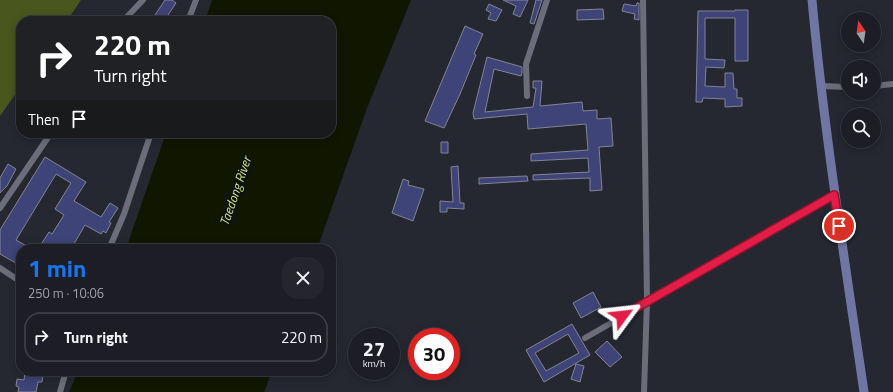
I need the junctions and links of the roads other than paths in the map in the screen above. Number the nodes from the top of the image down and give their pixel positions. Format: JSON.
{"nodes":[{"id":1,"x":143,"y":0,"type":"edge"},
{"id":2,"x":196,"y":0,"type":"edge"},
{"id":3,"x":547,"y":0,"type":"edge"},
{"id":4,"x":643,"y":0,"type":"edge"},
{"id":5,"x":812,"y":0,"type":"edge"},
{"id":6,"x":128,"y":16,"type":"edge"},
{"id":7,"x":190,"y":16,"type":"edge"},
{"id":8,"x":893,"y":84,"type":"edge"},
{"id":9,"x":881,"y":85,"type":"edge"},
{"id":10,"x":820,"y":86,"type":"junction"},
{"id":11,"x":841,"y":87,"type":"edge"},
{"id":12,"x":527,"y":96,"type":"dead end"},
{"id":13,"x":48,"y":138,"type":"edge"},
{"id":14,"x":149,"y":138,"type":"edge"},
{"id":15,"x":834,"y":195,"type":"junction"},
{"id":16,"x":0,"y":208,"type":"edge"},
{"id":17,"x":111,"y":244,"type":"edge"},
{"id":18,"x":0,"y":268,"type":"edge"},
{"id":19,"x":16,"y":279,"type":"edge"},
{"id":20,"x":647,"y":301,"type":"junction"},
{"id":21,"x":585,"y":338,"type":"dead end"},
{"id":22,"x":65,"y":376,"type":"edge"},
{"id":23,"x":60,"y":392,"type":"edge"},
{"id":24,"x":644,"y":392,"type":"edge"},
{"id":25,"x":864,"y":392,"type":"edge"}],
"edges":[{"from":1,"to":6,"type":"street"},
{"from":2,"to":7,"type":"street"},
{"from":3,"to":12,"type":"street"},
{"from":4,"to":20,"type":"street"},
{"from":5,"to":10,"type":"main road"},
{"from":8,"to":9,"type":"street"},
{"from":10,"to":11,"type":"street"},
{"from":10,"to":15,"type":"main road"},
{"from":13,"to":16,"type":"street"},
{"from":14,"to":17,"type":"street"},
{"from":15,"to":20,"type":"street"},
{"from":15,"to":25,"type":"main road"},
{"from":18,"to":19,"type":"street"},
{"from":20,"to":21,"type":"street"},
{"from":20,"to":24,"type":"street"},
{"from":22,"to":23,"type":"street"}]}
